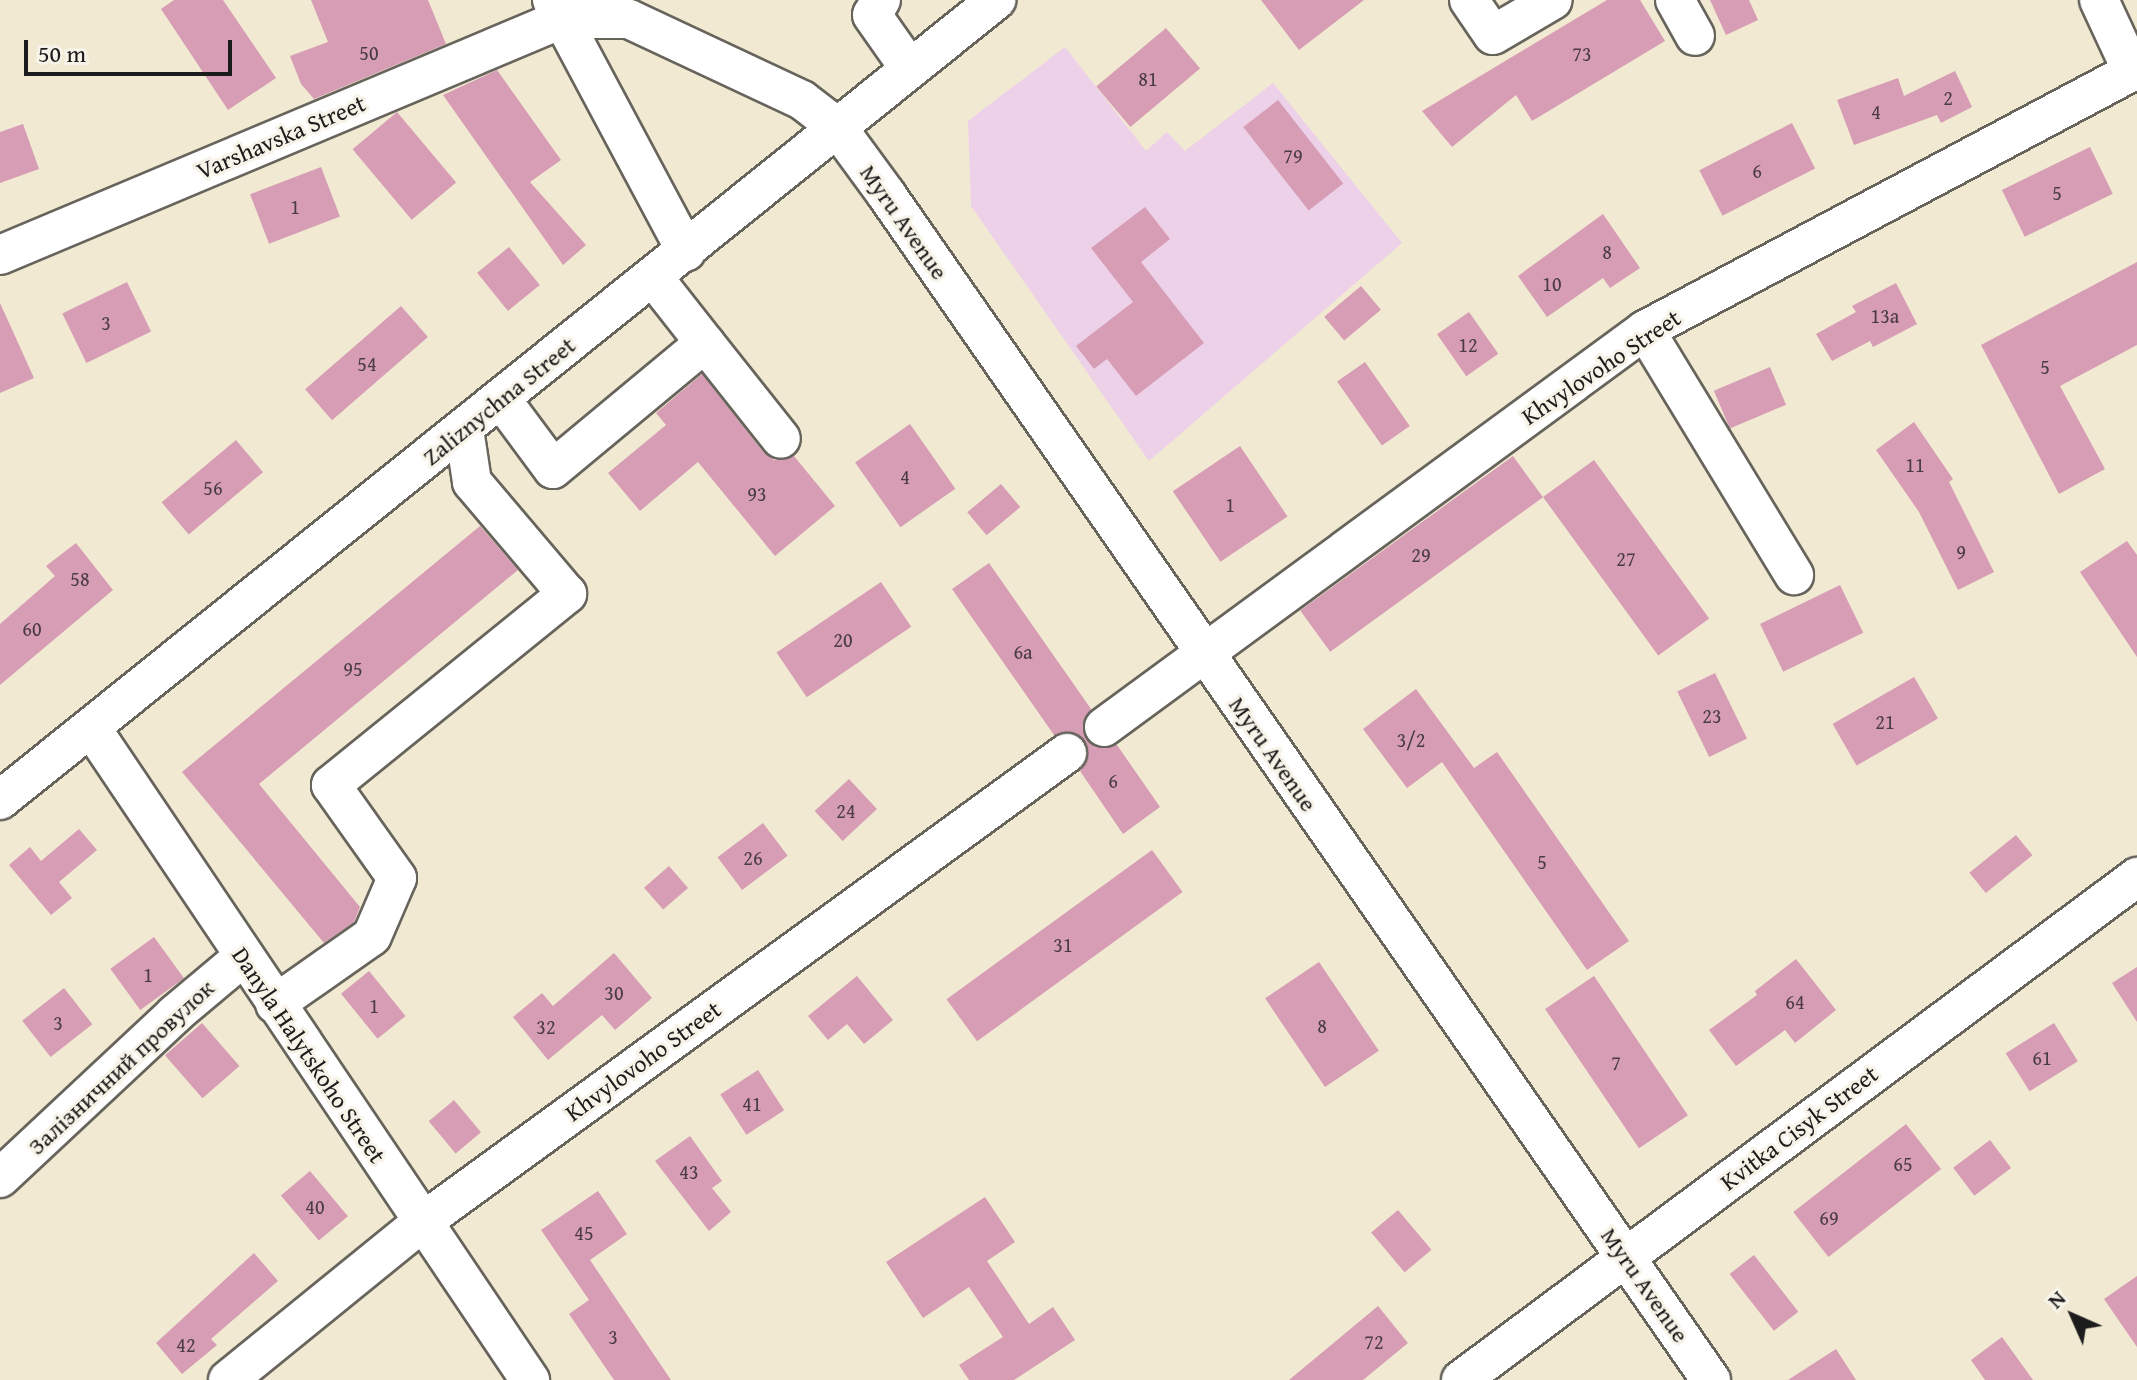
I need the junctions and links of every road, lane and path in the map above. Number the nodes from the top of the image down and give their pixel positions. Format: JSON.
{"nodes":[{"id":1,"x":881,"y":0,"type":"edge"},
{"id":2,"x":996,"y":0,"type":"edge"},
{"id":3,"x":1469,"y":0,"type":"edge"},
{"id":4,"x":1553,"y":0,"type":"edge"},
{"id":5,"x":1675,"y":0,"type":"edge"},
{"id":6,"x":2099,"y":0,"type":"edge"},
{"id":7,"x":557,"y":9,"type":"edge"},
{"id":8,"x":1695,"y":36,"type":"dead end"},
{"id":9,"x":910,"y":69,"type":"junction"},
{"id":10,"x":2135,"y":70,"type":"edge"},
{"id":11,"x":837,"y":127,"type":"junction"},
{"id":12,"x":686,"y":251,"type":"junction"},
{"id":13,"x":0,"y":255,"type":"edge"},
{"id":14,"x":653,"y":277,"type":"junction"},
{"id":15,"x":1645,"y":330,"type":"junction"},
{"id":16,"x":705,"y":343,"type":"junction"},
{"id":17,"x":501,"y":399,"type":"junction"},
{"id":18,"x":464,"y":429,"type":"junction"},
{"id":19,"x":781,"y":439,"type":"dead end"},
{"id":20,"x":1794,"y":575,"type":"dead end"},
{"id":21,"x":1203,"y":654,"type":"junction"},
{"id":22,"x":1104,"y":727,"type":"dead end"},
{"id":23,"x":92,"y":729,"type":"junction"},
{"id":24,"x":1067,"y":753,"type":"dead end"},
{"id":25,"x":0,"y":800,"type":"edge"},
{"id":26,"x":2137,"y":877,"type":"edge"},
{"id":27,"x":244,"y":956,"type":"junction"},
{"id":28,"x":275,"y":1004,"type":"junction"},
{"id":29,"x":0,"y":1178,"type":"edge"},
{"id":30,"x":421,"y":1223,"type":"junction"},
{"id":31,"x":1625,"y":1257,"type":"junction"},
{"id":32,"x":228,"y":1380,"type":"edge"},
{"id":33,"x":530,"y":1380,"type":"edge"},
{"id":34,"x":1461,"y":1380,"type":"edge"},
{"id":35,"x":1711,"y":1380,"type":"edge"}],
"edges":[{"from":1,"to":9,"type":"street"},
{"from":2,"to":9,"type":"street","name":"Zaliznychna Street"},
{"from":3,"to":4,"type":"street"},
{"from":5,"to":8,"type":"street"},
{"from":6,"to":10,"type":"street"},
{"from":7,"to":11,"type":"street","name":"Myru Avenue"},
{"from":7,"to":12,"type":"street"},
{"from":7,"to":13,"type":"street","name":"Varshavska Street"},
{"from":9,"to":11,"type":"street","name":"Zaliznychna Street"},
{"from":10,"to":15,"type":"street","name":"Khvylovoho Street"},
{"from":11,"to":12,"type":"street","name":"Zaliznychna Street"},
{"from":11,"to":21,"type":"street","name":"Myru Avenue"},
{"from":12,"to":14,"type":"street","name":"Zaliznychna Street"},
{"from":14,"to":16,"type":"street"},
{"from":14,"to":17,"type":"street","name":"Zaliznychna Street"},
{"from":15,"to":20,"type":"street"},
{"from":15,"to":21,"type":"street","name":"Khvylovoho Street"},
{"from":16,"to":17,"type":"street"},
{"from":16,"to":19,"type":"street"},
{"from":17,"to":18,"type":"street","name":"Zaliznychna Street"},
{"from":18,"to":23,"type":"street","name":"Zaliznychna Street"},
{"from":18,"to":28,"type":"street"},
{"from":21,"to":22,"type":"street","name":"Khvylovoho Street"},
{"from":21,"to":31,"type":"street","name":"Myru Avenue"},
{"from":23,"to":25,"type":"street","name":"Zaliznychna Street"},
{"from":23,"to":27,"type":"street","name":"Danyla Halytskoho Street"},
{"from":24,"to":30,"type":"street","name":"Khvylovoho Street"},
{"from":26,"to":31,"type":"street","name":"Kvitka Cisyk Street"},
{"from":27,"to":28,"type":"street","name":"Danyla Halytskoho Street"},
{"from":27,"to":29,"type":"street","name":"Залізничний провулок"},
{"from":28,"to":30,"type":"street","name":"Danyla Halytskoho Street"},
{"from":30,"to":32,"type":"street","name":"Khvylovoho Street"},
{"from":30,"to":33,"type":"street","name":"Danyla Halytskoho Street"},
{"from":31,"to":34,"type":"street","name":"Kvitka Cisyk Street"},
{"from":31,"to":35,"type":"street","name":"Myru Avenue"}]}
